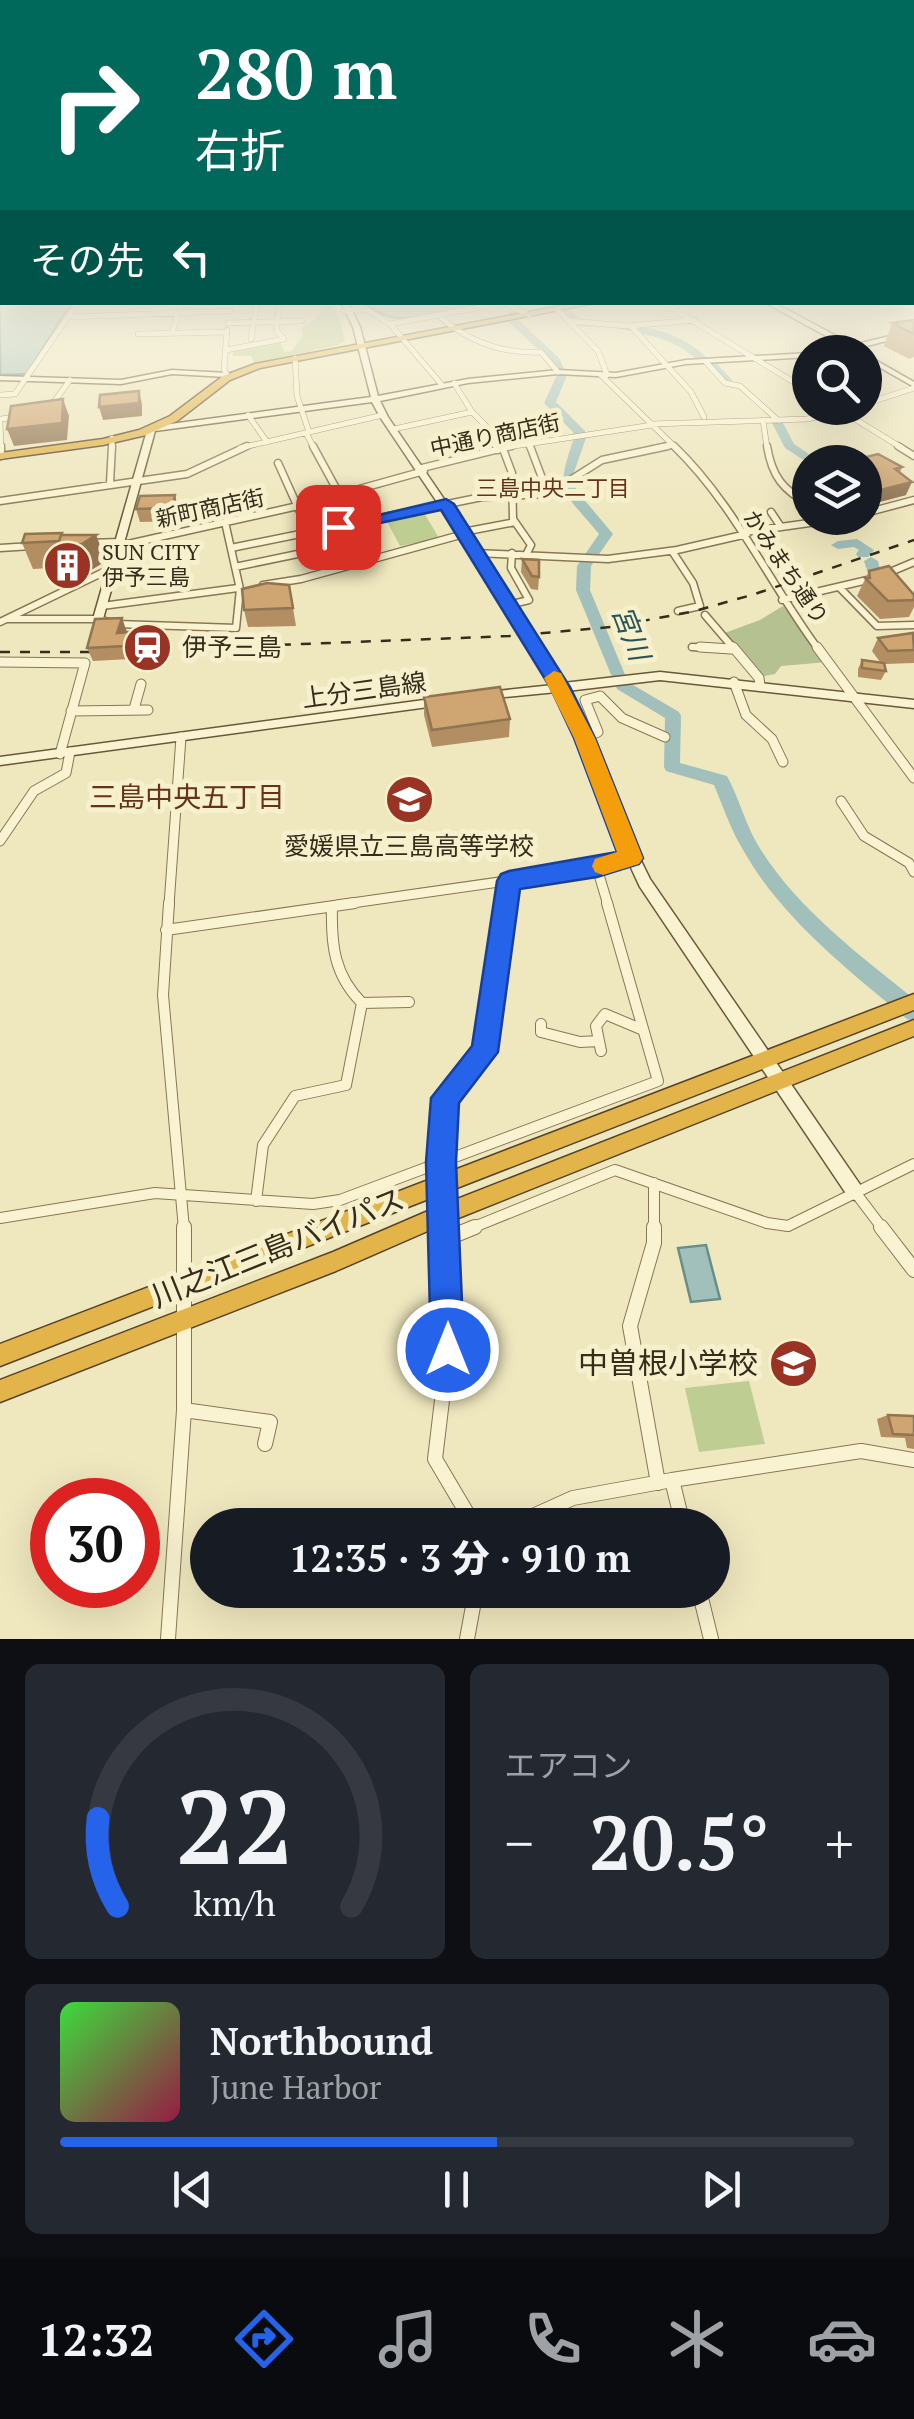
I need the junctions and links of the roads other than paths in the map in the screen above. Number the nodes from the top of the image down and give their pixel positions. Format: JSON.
{"nodes":[{"id":1,"x":37,"y":364,"type":"edge"},
{"id":2,"x":225,"y":364,"type":"edge"},
{"id":3,"x":268,"y":364,"type":"edge"},
{"id":4,"x":295,"y":364,"type":"edge"},
{"id":5,"x":364,"y":364,"type":"edge"},
{"id":6,"x":424,"y":364,"type":"edge"},
{"id":7,"x":554,"y":364,"type":"edge"},
{"id":8,"x":601,"y":364,"type":"edge"},
{"id":9,"x":679,"y":364,"type":"edge"},
{"id":10,"x":708,"y":364,"type":"edge"},
{"id":11,"x":759,"y":364,"type":"edge"},
{"id":12,"x":662,"y":366,"type":"junction"},
{"id":13,"x":882,"y":367,"type":"edge"},
{"id":14,"x":562,"y":372,"type":"junction"},
{"id":15,"x":227,"y":375,"type":"junction"},
{"id":16,"x":604,"y":375,"type":"junction"},
{"id":17,"x":0,"y":378,"type":"edge"},
{"id":18,"x":28,"y":379,"type":"junction"},
{"id":19,"x":70,"y":380,"type":"junction"},
{"id":20,"x":792,"y":382,"type":"edge"},
{"id":21,"x":454,"y":384,"type":"junction"},
{"id":22,"x":442,"y":385,"type":"junction"},
{"id":23,"x":914,"y":387,"type":"edge"},
{"id":24,"x":0,"y":395,"type":"edge"},
{"id":25,"x":375,"y":398,"type":"junction"},
{"id":26,"x":882,"y":398,"type":"edge"},
{"id":27,"x":300,"y":406,"type":"junction"},
{"id":28,"x":472,"y":412,"type":"junction"},
{"id":29,"x":46,"y":413,"type":"edge"},
{"id":30,"x":248,"y":415,"type":"junction"},
{"id":31,"x":28,"y":416,"type":"edge"},
{"id":32,"x":384,"y":416,"type":"junction"},
{"id":33,"x":704,"y":417,"type":"junction"},
{"id":34,"x":792,"y":419,"type":"edge"},
{"id":35,"x":763,"y":420,"type":"junction"},
{"id":36,"x":0,"y":421,"type":"edge"},
{"id":37,"x":779,"y":421,"type":"junction"},
{"id":38,"x":602,"y":423,"type":"dead end"},
{"id":39,"x":651,"y":425,"type":"junction"},
{"id":40,"x":865,"y":425,"type":"edge"},
{"id":41,"x":151,"y":429,"type":"junction"},
{"id":42,"x":394,"y":429,"type":"junction"},
{"id":43,"x":308,"y":432,"type":"junction"},
{"id":44,"x":609,"y":432,"type":"junction"},
{"id":45,"x":112,"y":438,"type":"junction"},
{"id":46,"x":266,"y":442,"type":"junction"},
{"id":47,"x":528,"y":442,"type":"junction"},
{"id":48,"x":673,"y":445,"type":"junction"},
{"id":49,"x":500,"y":449,"type":"junction"},
{"id":50,"x":0,"y":456,"type":"edge"},
{"id":51,"x":914,"y":456,"type":"edge"},
{"id":52,"x":278,"y":463,"type":"dead end"},
{"id":53,"x":424,"y":470,"type":"junction"},
{"id":54,"x":138,"y":479,"type":"junction"},
{"id":55,"x":574,"y":479,"type":"joint"},
{"id":56,"x":110,"y":482,"type":"junction"},
{"id":57,"x":548,"y":494,"type":"junction"},
{"id":58,"x":340,"y":495,"type":"junction"},
{"id":59,"x":510,"y":495,"type":"junction"},
{"id":60,"x":792,"y":495,"type":"edge"},
{"id":61,"x":914,"y":500,"type":"edge"},
{"id":62,"x":2,"y":501,"type":"edge"},
{"id":63,"x":446,"y":504,"type":"junction"},
{"id":64,"x":298,"y":506,"type":"junction"},
{"id":65,"x":882,"y":508,"type":"edge"},
{"id":66,"x":0,"y":512,"type":"edge"},
{"id":67,"x":771,"y":512,"type":"dead end"},
{"id":68,"x":226,"y":522,"type":"junction"},
{"id":69,"x":515,"y":522,"type":"junction"},
{"id":70,"x":354,"y":524,"type":"junction"},
{"id":71,"x":792,"y":525,"type":"edge"},
{"id":72,"x":338,"y":527,"type":"junction"},
{"id":73,"x":781,"y":527,"type":"junction"},
{"id":74,"x":310,"y":532,"type":"junction"},
{"id":75,"x":463,"y":533,"type":"junction"},
{"id":76,"x":746,"y":533,"type":"junction"},
{"id":77,"x":86,"y":544,"type":"edge"},
{"id":78,"x":120,"y":544,"type":"junction"},
{"id":79,"x":34,"y":546,"type":"edge"},
{"id":80,"x":0,"y":548,"type":"edge"},
{"id":81,"x":231,"y":548,"type":"junction"},
{"id":82,"x":317,"y":550,"type":"junction"},
{"id":83,"x":672,"y":551,"type":"junction"},
{"id":84,"x":475,"y":552,"type":"junction"},
{"id":85,"x":527,"y":552,"type":"junction"},
{"id":86,"x":512,"y":553,"type":"junction"},
{"id":87,"x":374,"y":558,"type":"junction"},
{"id":88,"x":914,"y":562,"type":"edge"},
{"id":89,"x":356,"y":563,"type":"junction"},
{"id":90,"x":114,"y":567,"type":"junction"},
{"id":91,"x":235,"y":567,"type":"junction"},
{"id":92,"x":327,"y":572,"type":"junction"},
{"id":93,"x":840,"y":588,"type":"junction"},
{"id":94,"x":238,"y":589,"type":"junction"},
{"id":95,"x":782,"y":600,"type":"junction"},
{"id":96,"x":508,"y":605,"type":"junction"},
{"id":97,"x":102,"y":606,"type":"junction"},
{"id":98,"x":678,"y":612,"type":"dead end"},
{"id":99,"x":705,"y":615,"type":"dead end"},
{"id":100,"x":98,"y":619,"type":"junction"},
{"id":101,"x":4,"y":620,"type":"edge"},
{"id":102,"x":914,"y":624,"type":"edge"},
{"id":103,"x":900,"y":626,"type":"junction"},
{"id":104,"x":907,"y":636,"type":"edge"},
{"id":105,"x":692,"y":647,"type":"dead end"},
{"id":106,"x":731,"y":649,"type":"junction"},
{"id":107,"x":0,"y":662,"type":"edge"},
{"id":108,"x":734,"y":682,"type":"junction"},
{"id":109,"x":141,"y":684,"type":"dead end"},
{"id":110,"x":760,"y":686,"type":"junction"},
{"id":111,"x":560,"y":687,"type":"junction"},
{"id":112,"x":851,"y":697,"type":"junction"},
{"id":113,"x":468,"y":699,"type":"edge"},
{"id":114,"x":449,"y":701,"type":"edge"},
{"id":115,"x":914,"y":704,"type":"edge"},
{"id":116,"x":134,"y":709,"type":"junction"},
{"id":117,"x":148,"y":710,"type":"dead end"},
{"id":118,"x":72,"y":711,"type":"junction"},
{"id":119,"x":181,"y":737,"type":"junction"},
{"id":120,"x":665,"y":737,"type":"dead end"},
{"id":121,"x":584,"y":738,"type":"junction"},
{"id":122,"x":65,"y":753,"type":"junction"},
{"id":123,"x":0,"y":762,"type":"edge"},
{"id":124,"x":783,"y":762,"type":"dead end"},
{"id":125,"x":914,"y":778,"type":"edge"},
{"id":126,"x":841,"y":801,"type":"dead end"},
{"id":127,"x":0,"y":841,"type":"edge"},
{"id":128,"x":631,"y":858,"type":"junction"},
{"id":129,"x":597,"y":868,"type":"junction"},
{"id":130,"x":914,"y":872,"type":"edge"},
{"id":131,"x":509,"y":881,"type":"junction"},
{"id":132,"x":332,"y":907,"type":"junction"},
{"id":133,"x":166,"y":930,"type":"junction"},
{"id":134,"x":409,"y":1002,"type":"dead end"},
{"id":135,"x":914,"y":1002,"type":"edge"},
{"id":136,"x":362,"y":1003,"type":"junction"},
{"id":137,"x":541,"y":1024,"type":"dead end"},
{"id":138,"x":914,"y":1028,"type":"edge"},
{"id":139,"x":643,"y":1030,"type":"junction"},
{"id":140,"x":764,"y":1058,"type":"junction"},
{"id":141,"x":778,"y":1082,"type":"junction"},
{"id":142,"x":441,"y":1162,"type":"junction"},
{"id":143,"x":914,"y":1164,"type":"edge"},
{"id":144,"x":654,"y":1183,"type":"junction"},
{"id":145,"x":442,"y":1185,"type":"junction"},
{"id":146,"x":854,"y":1192,"type":"junction"},
{"id":147,"x":184,"y":1194,"type":"junction"},
{"id":148,"x":256,"y":1201,"type":"junction"},
{"id":149,"x":442,"y":1214,"type":"junction"},
{"id":150,"x":0,"y":1218,"type":"edge"},
{"id":151,"x":442,"y":1240,"type":"junction"},
{"id":152,"x":914,"y":1270,"type":"edge"},
{"id":153,"x":186,"y":1284,"type":"junction"},
{"id":154,"x":185,"y":1317,"type":"junction"},
{"id":155,"x":0,"y":1355,"type":"edge"},
{"id":156,"x":0,"y":1392,"type":"edge"},
{"id":157,"x":184,"y":1410,"type":"junction"},
{"id":158,"x":265,"y":1444,"type":"dead end"},
{"id":159,"x":914,"y":1460,"type":"edge"},
{"id":160,"x":665,"y":1482,"type":"junction"},
{"id":161,"x":464,"y":1508,"type":"edge"},
{"id":162,"x":551,"y":1508,"type":"edge"},
{"id":163,"x":676,"y":1508,"type":"edge"},
{"id":164,"x":473,"y":1608,"type":"edge"},
{"id":165,"x":703,"y":1608,"type":"edge"},
{"id":166,"x":168,"y":1639,"type":"edge"},
{"id":167,"x":467,"y":1639,"type":"edge"},
{"id":168,"x":711,"y":1639,"type":"edge"}],
"edges":[{"from":1,"to":18,"type":"street"},
{"from":2,"to":15,"type":"street"},
{"from":3,"to":15,"type":"highway"},
{"from":4,"to":27,"type":"street"},
{"from":5,"to":25,"type":"main road"},
{"from":6,"to":22,"type":"street"},
{"from":7,"to":14,"type":"street"},
{"from":8,"to":16,"type":"street","name":"かみまち通り"},
{"from":9,"to":12,"type":"main road"},
{"from":10,"to":37,"type":"street"},
{"from":11,"to":20,"type":"street"},
{"from":12,"to":16,"type":"main road"},
{"from":12,"to":33,"type":"street"},
{"from":13,"to":23,"type":"main road"},
{"from":14,"to":16,"type":"main road"},
{"from":14,"to":21,"type":"main road"},
{"from":15,"to":19,"type":"main road"},
{"from":15,"to":41,"type":"highway"},
{"from":16,"to":39,"type":"street","name":"かみまち通り"},
{"from":17,"to":18,"type":"main road"},
{"from":18,"to":19,"type":"main road"},
{"from":18,"to":24,"type":"street"},
{"from":19,"to":29,"type":"street"},
{"from":21,"to":22,"type":"main road"},
{"from":21,"to":28,"type":"street"},
{"from":22,"to":25,"type":"main road"},
{"from":23,"to":26,"type":"street"},
{"from":25,"to":27,"type":"main road"},
{"from":25,"to":32,"type":"main road"},
{"from":27,"to":30,"type":"main road"},
{"from":27,"to":43,"type":"street"},
{"from":28,"to":42,"type":"street"},
{"from":28,"to":49,"type":"street"},
{"from":30,"to":41,"type":"main road"},
{"from":30,"to":46,"type":"street"},
{"from":31,"to":36,"type":"street"},
{"from":32,"to":42,"type":"main road"},
{"from":32,"to":43,"type":"street"},
{"from":33,"to":35,"type":"street","name":"中通り商店街"},
{"from":33,"to":39,"type":"street","name":"中通り商店街"},
{"from":34,"to":37,"type":"street","name":"中通り商店街"},
{"from":35,"to":37,"type":"street","name":"中通り商店街"},
{"from":35,"to":60,"type":"street"},
{"from":36,"to":50,"type":"street"},
{"from":38,"to":44,"type":"street"},
{"from":39,"to":44,"type":"street","name":"中通り商店街"},
{"from":39,"to":48,"type":"street","name":"かみまち通り"},
{"from":40,"to":51,"type":"street"},
{"from":41,"to":45,"type":"highway"},
{"from":41,"to":54,"type":"main road"},
{"from":42,"to":53,"type":"main road"},
{"from":43,"to":46,"type":"street"},
{"from":43,"to":58,"type":"street"},
{"from":44,"to":47,"type":"street","name":"中通り商店街"},
{"from":45,"to":50,"type":"highway"},
{"from":45,"to":56,"type":"street"},
{"from":46,"to":54,"type":"street"},
{"from":47,"to":49,"type":"street","name":"中通り商店街"},
{"from":47,"to":57,"type":"street"},
{"from":48,"to":55,"type":"street"},
{"from":48,"to":76,"type":"street","name":"かみまち通り"},
{"from":49,"to":53,"type":"street","name":"中通り商店街"},
{"from":49,"to":59,"type":"street"},
{"from":52,"to":64,"type":"street"},
{"from":53,"to":58,"type":"street","name":"新町商店街"},
{"from":53,"to":63,"type":"main road"},
{"from":54,"to":56,"type":"street"},
{"from":54,"to":78,"type":"main road"},
{"from":55,"to":57,"type":"street"},
{"from":56,"to":62,"type":"street"},
{"from":57,"to":59,"type":"street"},
{"from":58,"to":64,"type":"street","name":"新町商店街"},
{"from":58,"to":70,"type":"street"},
{"from":59,"to":63,"type":"street"},
{"from":59,"to":69,"type":"street"},
{"from":61,"to":65,"type":"street"},
{"from":62,"to":66,"type":"street"},
{"from":63,"to":70,"type":"street"},
{"from":63,"to":75,"type":"main road"},
{"from":64,"to":68,"type":"street","name":"新町商店街"},
{"from":64,"to":74,"type":"street"},
{"from":67,"to":73,"type":"street"},
{"from":68,"to":78,"type":"street","name":"新町商店街"},
{"from":68,"to":81,"type":"street"},
{"from":69,"to":75,"type":"street"},
{"from":69,"to":85,"type":"street"},
{"from":70,"to":72,"type":"street"},
{"from":70,"to":87,"type":"street"},
{"from":71,"to":73,"type":"street"},
{"from":72,"to":74,"type":"street"},
{"from":72,"to":89,"type":"street"},
{"from":73,"to":76,"type":"street"},
{"from":74,"to":81,"type":"street"},
{"from":74,"to":82,"type":"street"},
{"from":75,"to":84,"type":"main road"},
{"from":75,"to":87,"type":"street"},
{"from":76,"to":83,"type":"street"},
{"from":76,"to":95,"type":"street","name":"かみまち通り"},
{"from":77,"to":78,"type":"street","name":"新町商店街"},
{"from":78,"to":90,"type":"main road"},
{"from":79,"to":80,"type":"street"},
{"from":81,"to":91,"type":"street"},
{"from":82,"to":91,"type":"street"},
{"from":82,"to":92,"type":"street"},
{"from":83,"to":85,"type":"street"},
{"from":83,"to":98,"type":"street"},
{"from":84,"to":86,"type":"street"},
{"from":84,"to":96,"type":"main road"},
{"from":85,"to":86,"type":"street"},
{"from":86,"to":96,"type":"street"},
{"from":87,"to":89,"type":"street"},
{"from":88,"to":93,"type":"street"},
{"from":89,"to":92,"type":"street"},
{"from":90,"to":97,"type":"main road"},
{"from":90,"to":101,"type":"street"},
{"from":91,"to":94,"type":"street"},
{"from":92,"to":94,"type":"street"},
{"from":93,"to":95,"type":"street"},
{"from":93,"to":103,"type":"street"},
{"from":94,"to":97,"type":"street"},
{"from":94,"to":100,"type":"street"},
{"from":95,"to":112,"type":"street","name":"かみまち通り"},
{"from":96,"to":111,"type":"main road"},
{"from":97,"to":100,"type":"main road"},
{"from":99,"to":106,"type":"street"},
{"from":100,"to":101,"type":"street"},
{"from":102,"to":103,"type":"street"},
{"from":103,"to":104,"type":"street"},
{"from":105,"to":106,"type":"street"},
{"from":106,"to":110,"type":"street"},
{"from":107,"to":118,"type":"street"},
{"from":108,"to":110,"type":"main road"},
{"from":108,"to":111,"type":"main road"},
{"from":108,"to":124,"type":"street"},
{"from":109,"to":116,"type":"street"},
{"from":110,"to":112,"type":"main road"},
{"from":111,"to":113,"type":"main road"},
{"from":111,"to":121,"type":"main road"},
{"from":112,"to":115,"type":"main road"},
{"from":112,"to":125,"type":"street","name":"かみまち通り"},
{"from":114,"to":119,"type":"main road","name":"上分三島線"},
{"from":116,"to":117,"type":"street"},
{"from":116,"to":118,"type":"street"},
{"from":118,"to":122,"type":"street"},
{"from":119,"to":122,"type":"main road","name":"上分三島線"},
{"from":119,"to":133,"type":"street"},
{"from":120,"to":121,"type":"street"},
{"from":121,"to":128,"type":"main road"},
{"from":122,"to":123,"type":"main road","name":"上分三島線"},
{"from":122,"to":127,"type":"street"},
{"from":126,"to":130,"type":"street"},
{"from":128,"to":129,"type":"street"},
{"from":128,"to":140,"type":"main road"},
{"from":129,"to":131,"type":"street"},
{"from":129,"to":139,"type":"street"},
{"from":131,"to":132,"type":"street"},
{"from":131,"to":142,"type":"street"},
{"from":132,"to":133,"type":"street"},
{"from":132,"to":136,"type":"street"},
{"from":133,"to":147,"type":"street"},
{"from":134,"to":136,"type":"street"},
{"from":135,"to":140,"type":"highway","name":"川之江三島バイパス"},
{"from":136,"to":148,"type":"street"},
{"from":137,"to":139,"type":"street"},
{"from":138,"to":141,"type":"highway","name":"川之江三島バイパス"},
{"from":139,"to":142,"type":"street"},
{"from":140,"to":141,"type":"main road"},
{"from":140,"to":145,"type":"highway","name":"川之江三島バイパス"},
{"from":141,"to":146,"type":"main road"},
{"from":141,"to":149,"type":"highway","name":"川之江三島バイパス"},
{"from":142,"to":145,"type":"street"},
{"from":142,"to":148,"type":"street"},
{"from":143,"to":146,"type":"street"},
{"from":144,"to":146,"type":"street"},
{"from":144,"to":151,"type":"street"},
{"from":144,"to":160,"type":"street"},
{"from":145,"to":149,"type":"street"},
{"from":145,"to":153,"type":"highway","name":"川之江三島バイパス"},
{"from":146,"to":152,"type":"street"},
{"from":147,"to":148,"type":"street"},
{"from":147,"to":150,"type":"street"},
{"from":147,"to":153,"type":"street"},
{"from":149,"to":151,"type":"street"},
{"from":149,"to":154,"type":"highway","name":"川之江三島バイパス"},
{"from":151,"to":161,"type":"street"},
{"from":153,"to":154,"type":"street"},
{"from":153,"to":155,"type":"highway","name":"川之江三島バイパス"},
{"from":154,"to":156,"type":"highway","name":"川之江三島バイパス"},
{"from":154,"to":157,"type":"street"},
{"from":157,"to":158,"type":"street"},
{"from":157,"to":166,"type":"street"},
{"from":159,"to":160,"type":"street"},
{"from":160,"to":162,"type":"street"},
{"from":160,"to":163,"type":"street"},
{"from":164,"to":167,"type":"street"},
{"from":165,"to":168,"type":"street"}]}
